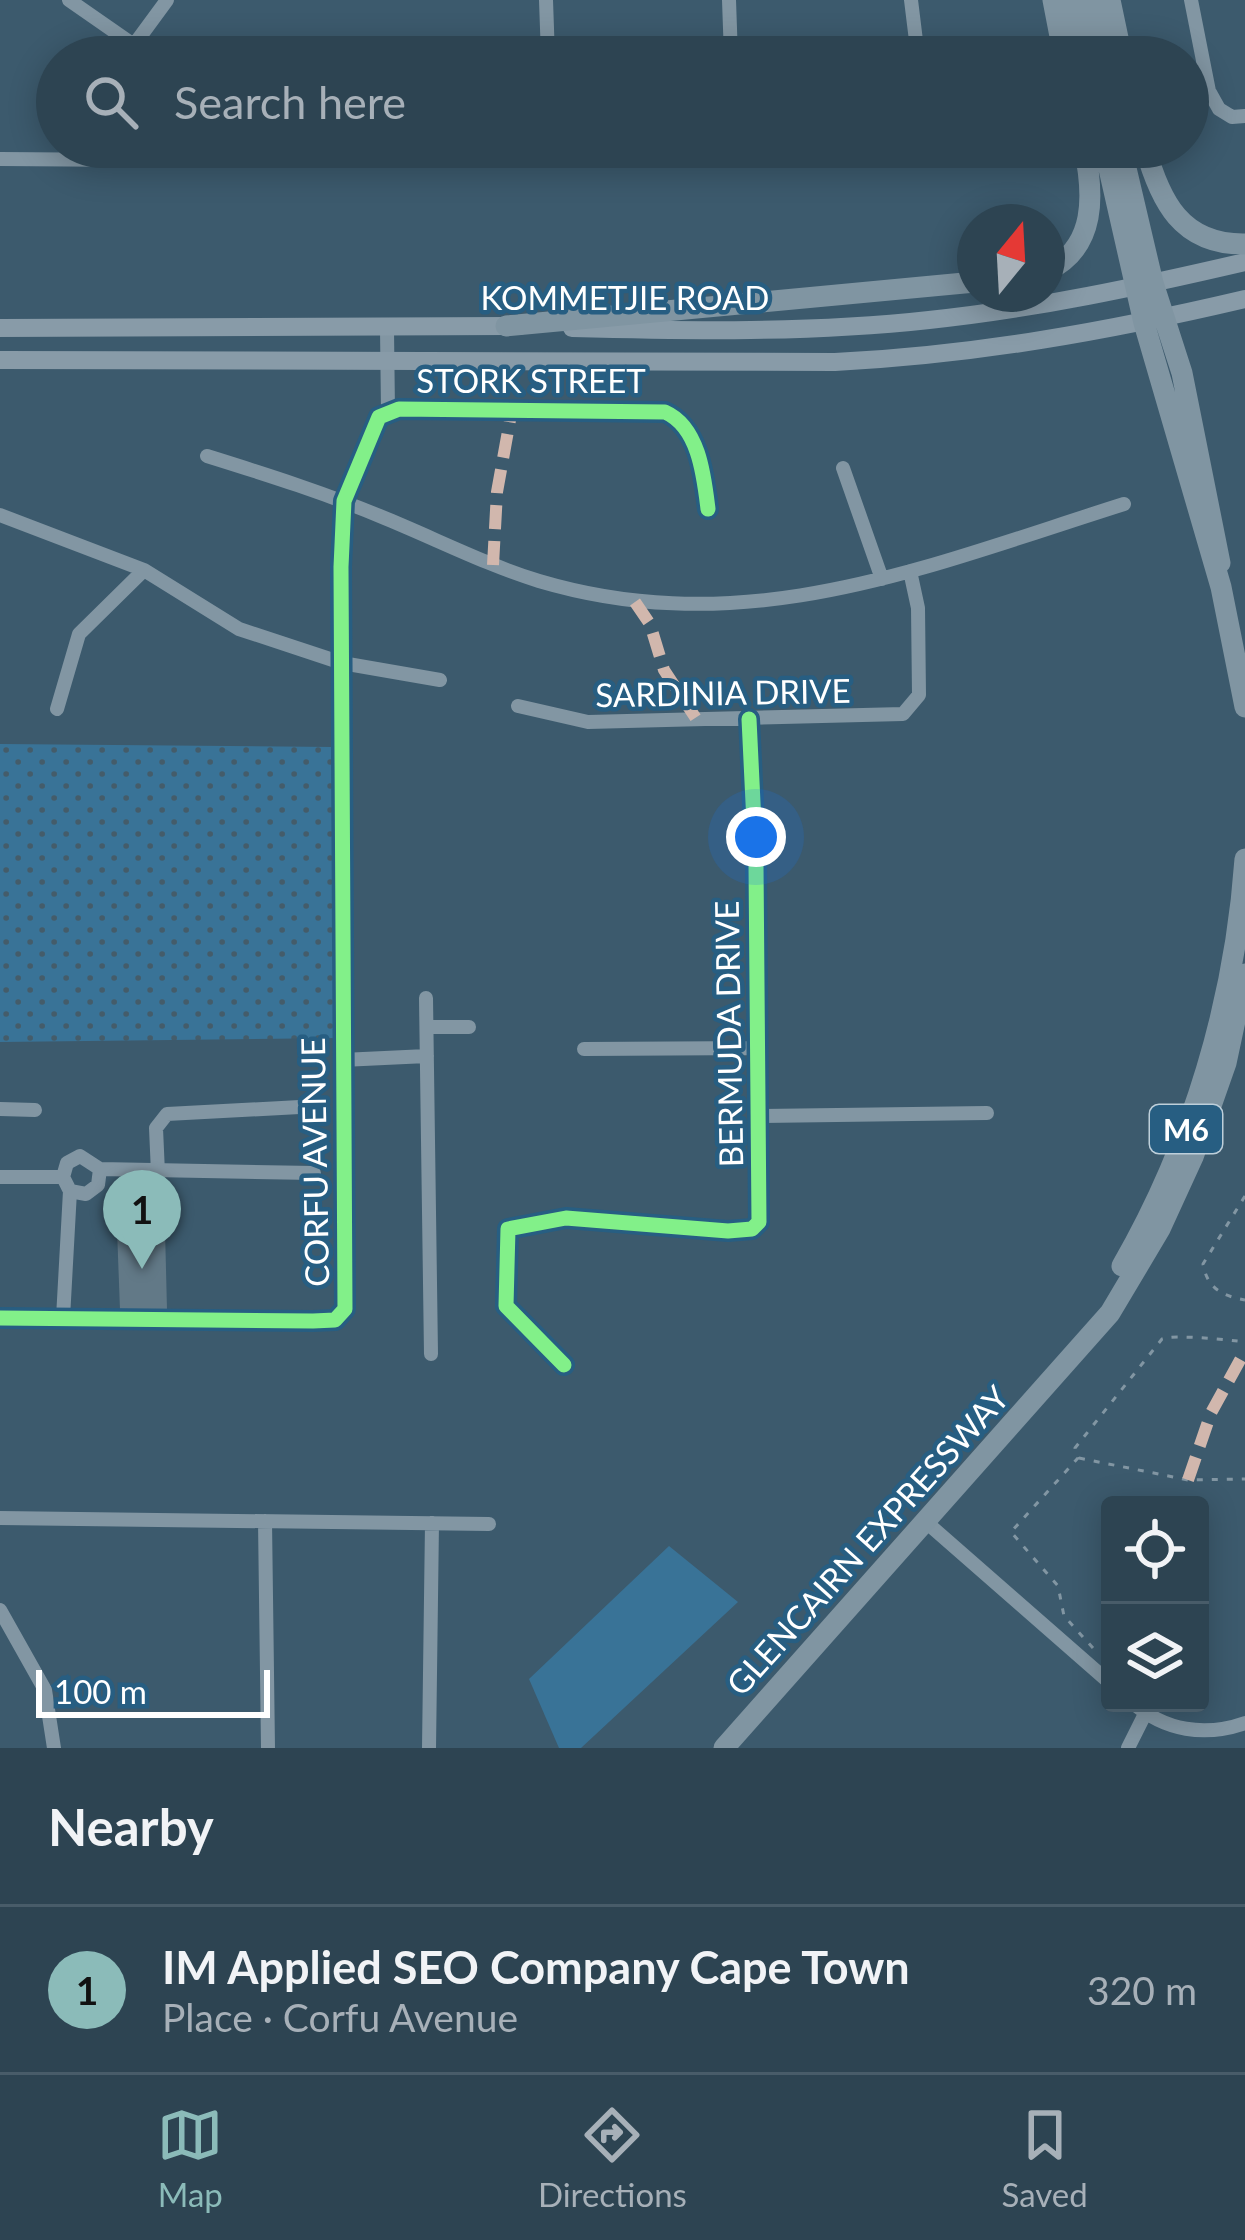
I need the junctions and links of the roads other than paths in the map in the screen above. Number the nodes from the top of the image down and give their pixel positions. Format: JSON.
{"nodes":[{"id":1,"x":69,"y":0,"type":"edge"},
{"id":2,"x":167,"y":0,"type":"edge"},
{"id":3,"x":546,"y":0,"type":"edge"},
{"id":4,"x":729,"y":0,"type":"edge"},
{"id":5,"x":911,"y":0,"type":"edge"},
{"id":6,"x":1053,"y":0,"type":"edge"},
{"id":7,"x":1069,"y":0,"type":"edge"},
{"id":8,"x":1090,"y":0,"type":"edge"},
{"id":9,"x":1110,"y":0,"type":"edge"},
{"id":10,"x":1191,"y":0,"type":"edge"},
{"id":11,"x":121,"y":36,"type":"edge"},
{"id":12,"x":141,"y":36,"type":"edge"},
{"id":13,"x":547,"y":36,"type":"edge"},
{"id":14,"x":730,"y":36,"type":"edge"},
{"id":15,"x":915,"y":36,"type":"edge"},
{"id":16,"x":1060,"y":36,"type":"edge"},
{"id":17,"x":1078,"y":36,"type":"edge"},
{"id":18,"x":1097,"y":36,"type":"edge"},
{"id":19,"x":1118,"y":36,"type":"edge"},
{"id":20,"x":1199,"y":36,"type":"edge"},
{"id":21,"x":1209,"y":84,"type":"edge"},
{"id":22,"x":1245,"y":116,"type":"edge"},
{"id":23,"x":0,"y":159,"type":"edge"},
{"id":24,"x":36,"y":159,"type":"edge"},
{"id":25,"x":1087,"y":168,"type":"edge"},
{"id":26,"x":1110,"y":168,"type":"edge"},
{"id":27,"x":1124,"y":168,"type":"edge"},
{"id":28,"x":1151,"y":168,"type":"edge"},
{"id":29,"x":1245,"y":244,"type":"edge"},
{"id":30,"x":1065,"y":257,"type":"edge"},
{"id":31,"x":1245,"y":262,"type":"edge"},
{"id":32,"x":957,"y":284,"type":"edge"},
{"id":33,"x":1144,"y":285,"type":"junction"},
{"id":34,"x":1245,"y":298,"type":"edge"},
{"id":35,"x":1153,"y":321,"type":"junction"},
{"id":36,"x":506,"y":326,"type":"junction"},
{"id":37,"x":0,"y":328,"type":"edge"},
{"id":38,"x":387,"y":330,"type":"junction"},
{"id":39,"x":0,"y":360,"type":"edge"},
{"id":40,"x":388,"y":360,"type":"junction"},
{"id":41,"x":388,"y":411,"type":"junction"},
{"id":42,"x":207,"y":456,"type":"dead end"},
{"id":43,"x":843,"y":468,"type":"dead end"},
{"id":44,"x":344,"y":501,"type":"junction"},
{"id":45,"x":1124,"y":505,"type":"dead end"},
{"id":46,"x":708,"y":508,"type":"dead end"},
{"id":47,"x":0,"y":515,"type":"edge"},
{"id":48,"x":144,"y":570,"type":"junction"},
{"id":49,"x":910,"y":571,"type":"junction"},
{"id":50,"x":882,"y":579,"type":"junction"},
{"id":51,"x":342,"y":663,"type":"junction"},
{"id":52,"x":440,"y":680,"type":"dead end"},
{"id":53,"x":518,"y":706,"type":"dead end"},
{"id":54,"x":1245,"y":707,"type":"edge"},
{"id":55,"x":57,"y":709,"type":"dead end"},
{"id":56,"x":749,"y":718,"type":"junction"},
{"id":57,"x":1245,"y":859,"type":"edge"},
{"id":58,"x":1245,"y":974,"type":"edge"},
{"id":59,"x":426,"y":998,"type":"dead end"},
{"id":60,"x":1237,"y":998,"type":"edge"},
{"id":61,"x":427,"y":1027,"type":"junction"},
{"id":62,"x":469,"y":1027,"type":"dead end"},
{"id":63,"x":758,"y":1048,"type":"junction"},
{"id":64,"x":584,"y":1049,"type":"dead end"},
{"id":65,"x":428,"y":1056,"type":"junction"},
{"id":66,"x":342,"y":1060,"type":"junction"},
{"id":67,"x":318,"y":1106,"type":"dead end"},
{"id":68,"x":0,"y":1109,"type":"edge"},
{"id":69,"x":35,"y":1110,"type":"dead end"},
{"id":70,"x":987,"y":1113,"type":"dead end"},
{"id":71,"x":759,"y":1116,"type":"junction"},
{"id":72,"x":100,"y":1169,"type":"junction"},
{"id":73,"x":158,"y":1173,"type":"junction"},
{"id":74,"x":314,"y":1173,"type":"dead end"},
{"id":75,"x":0,"y":1177,"type":"edge"},
{"id":76,"x":67,"y":1184,"type":"junction"},
{"id":77,"x":0,"y":1318,"type":"edge"},
{"id":78,"x":63,"y":1318,"type":"junction"},
{"id":79,"x":431,"y":1354,"type":"dead end"},
{"id":80,"x":564,"y":1365,"type":"dead end"},
{"id":81,"x":0,"y":1518,"type":"edge"},
{"id":82,"x":265,"y":1521,"type":"junction"},
{"id":83,"x":926,"y":1522,"type":"junction"},
{"id":84,"x":432,"y":1523,"type":"junction"},
{"id":85,"x":489,"y":1524,"type":"dead end"},
{"id":86,"x":2,"y":1618,"type":"edge"},
{"id":87,"x":1101,"y":1676,"type":"edge"},
{"id":88,"x":1143,"y":1712,"type":"edge"},
{"id":89,"x":1145,"y":1714,"type":"junction"},
{"id":90,"x":1245,"y":1723,"type":"edge"},
{"id":91,"x":54,"y":1748,"type":"edge"},
{"id":92,"x":268,"y":1748,"type":"edge"},
{"id":93,"x":429,"y":1748,"type":"edge"},
{"id":94,"x":724,"y":1748,"type":"edge"},
{"id":95,"x":1128,"y":1748,"type":"edge"}],
"edges":[{"from":1,"to":11,"type":"street"},
{"from":2,"to":12,"type":"street"},
{"from":3,"to":13,"type":"street"},
{"from":4,"to":14,"type":"street"},
{"from":5,"to":15,"type":"street"},
{"from":6,"to":16,"type":"main road"},
{"from":7,"to":17,"type":"main road"},
{"from":8,"to":18,"type":"main road"},
{"from":9,"to":19,"type":"main road"},
{"from":10,"to":20,"type":"street"},
{"from":21,"to":22,"type":"street"},
{"from":23,"to":24,"type":"street"},
{"from":25,"to":30,"type":"main road"},
{"from":26,"to":33,"type":"main road"},
{"from":27,"to":33,"type":"main road"},
{"from":28,"to":29,"type":"main road"},
{"from":31,"to":33,"type":"main road","name":"KOMMETJIE ROAD"},
{"from":32,"to":36,"type":"main road"},
{"from":33,"to":35,"type":"main road"},
{"from":33,"to":36,"type":"main road","name":"KOMMETJIE ROAD"},
{"from":34,"to":35,"type":"main road","name":"KOMMETJIE ROAD"},
{"from":35,"to":40,"type":"main road","name":"KOMMETJIE ROAD"},
{"from":35,"to":54,"type":"main road"},
{"from":36,"to":38,"type":"main road","name":"KOMMETJIE ROAD"},
{"from":37,"to":38,"type":"main road","name":"KOMMETJIE ROAD"},
{"from":38,"to":40,"type":"street"},
{"from":39,"to":40,"type":"main road","name":"KOMMETJIE ROAD"},
{"from":40,"to":41,"type":"street"},
{"from":41,"to":44,"type":"street","name":"STORK STREET"},
{"from":41,"to":46,"type":"street","name":"STORK STREET"},
{"from":42,"to":44,"type":"street"},
{"from":43,"to":50,"type":"street"},
{"from":44,"to":50,"type":"street"},
{"from":44,"to":51,"type":"street","name":"STORK STREET"},
{"from":45,"to":49,"type":"street"},
{"from":47,"to":48,"type":"street"},
{"from":48,"to":51,"type":"street"},
{"from":48,"to":55,"type":"street"},
{"from":49,"to":50,"type":"street"},
{"from":49,"to":56,"type":"street","name":"SARDINIA DRIVE"},
{"from":51,"to":52,"type":"street"},
{"from":51,"to":66,"type":"street","name":"CORFU AVENUE"},
{"from":53,"to":56,"type":"street","name":"SARDINIA DRIVE"},
{"from":56,"to":63,"type":"street","name":"BERMUDA DRIVE"},
{"from":57,"to":60,"type":"main road","name":"GLENCAIRN EXPRESSWAY","number":"M6"},
{"from":58,"to":60,"type":"main road","name":"GLENCAIRN EXPRESSWAY","number":"M6"},
{"from":59,"to":61,"type":"street"},
{"from":60,"to":83,"type":"main road","name":"GLENCAIRN EXPRESSWAY","number":"M6"},
{"from":61,"to":62,"type":"street"},
{"from":61,"to":65,"type":"street"},
{"from":63,"to":64,"type":"street"},
{"from":63,"to":71,"type":"street","name":"BERMUDA DRIVE"},
{"from":65,"to":66,"type":"street"},
{"from":65,"to":79,"type":"street"},
{"from":66,"to":78,"type":"street","name":"CORFU AVENUE"},
{"from":67,"to":73,"type":"street"},
{"from":68,"to":69,"type":"street"},
{"from":70,"to":71,"type":"street"},
{"from":71,"to":80,"type":"street","name":"BERMUDA DRIVE"},
{"from":72,"to":73,"type":"street"},
{"from":72,"to":76,"type":"street"},
{"from":72,"to":76,"type":"street"},
{"from":73,"to":74,"type":"street"},
{"from":75,"to":76,"type":"street"},
{"from":76,"to":78,"type":"street"},
{"from":77,"to":78,"type":"street","name":"CORFU AVENUE"},
{"from":81,"to":82,"type":"street"},
{"from":82,"to":84,"type":"street"},
{"from":82,"to":92,"type":"street"},
{"from":83,"to":87,"type":"street"},
{"from":83,"to":94,"type":"main road","name":"GLENCAIRN EXPRESSWAY","number":"M6"},
{"from":84,"to":85,"type":"street"},
{"from":84,"to":93,"type":"street"},
{"from":86,"to":91,"type":"street"},
{"from":88,"to":89,"type":"street"},
{"from":89,"to":90,"type":"street"},
{"from":89,"to":95,"type":"street"}]}
